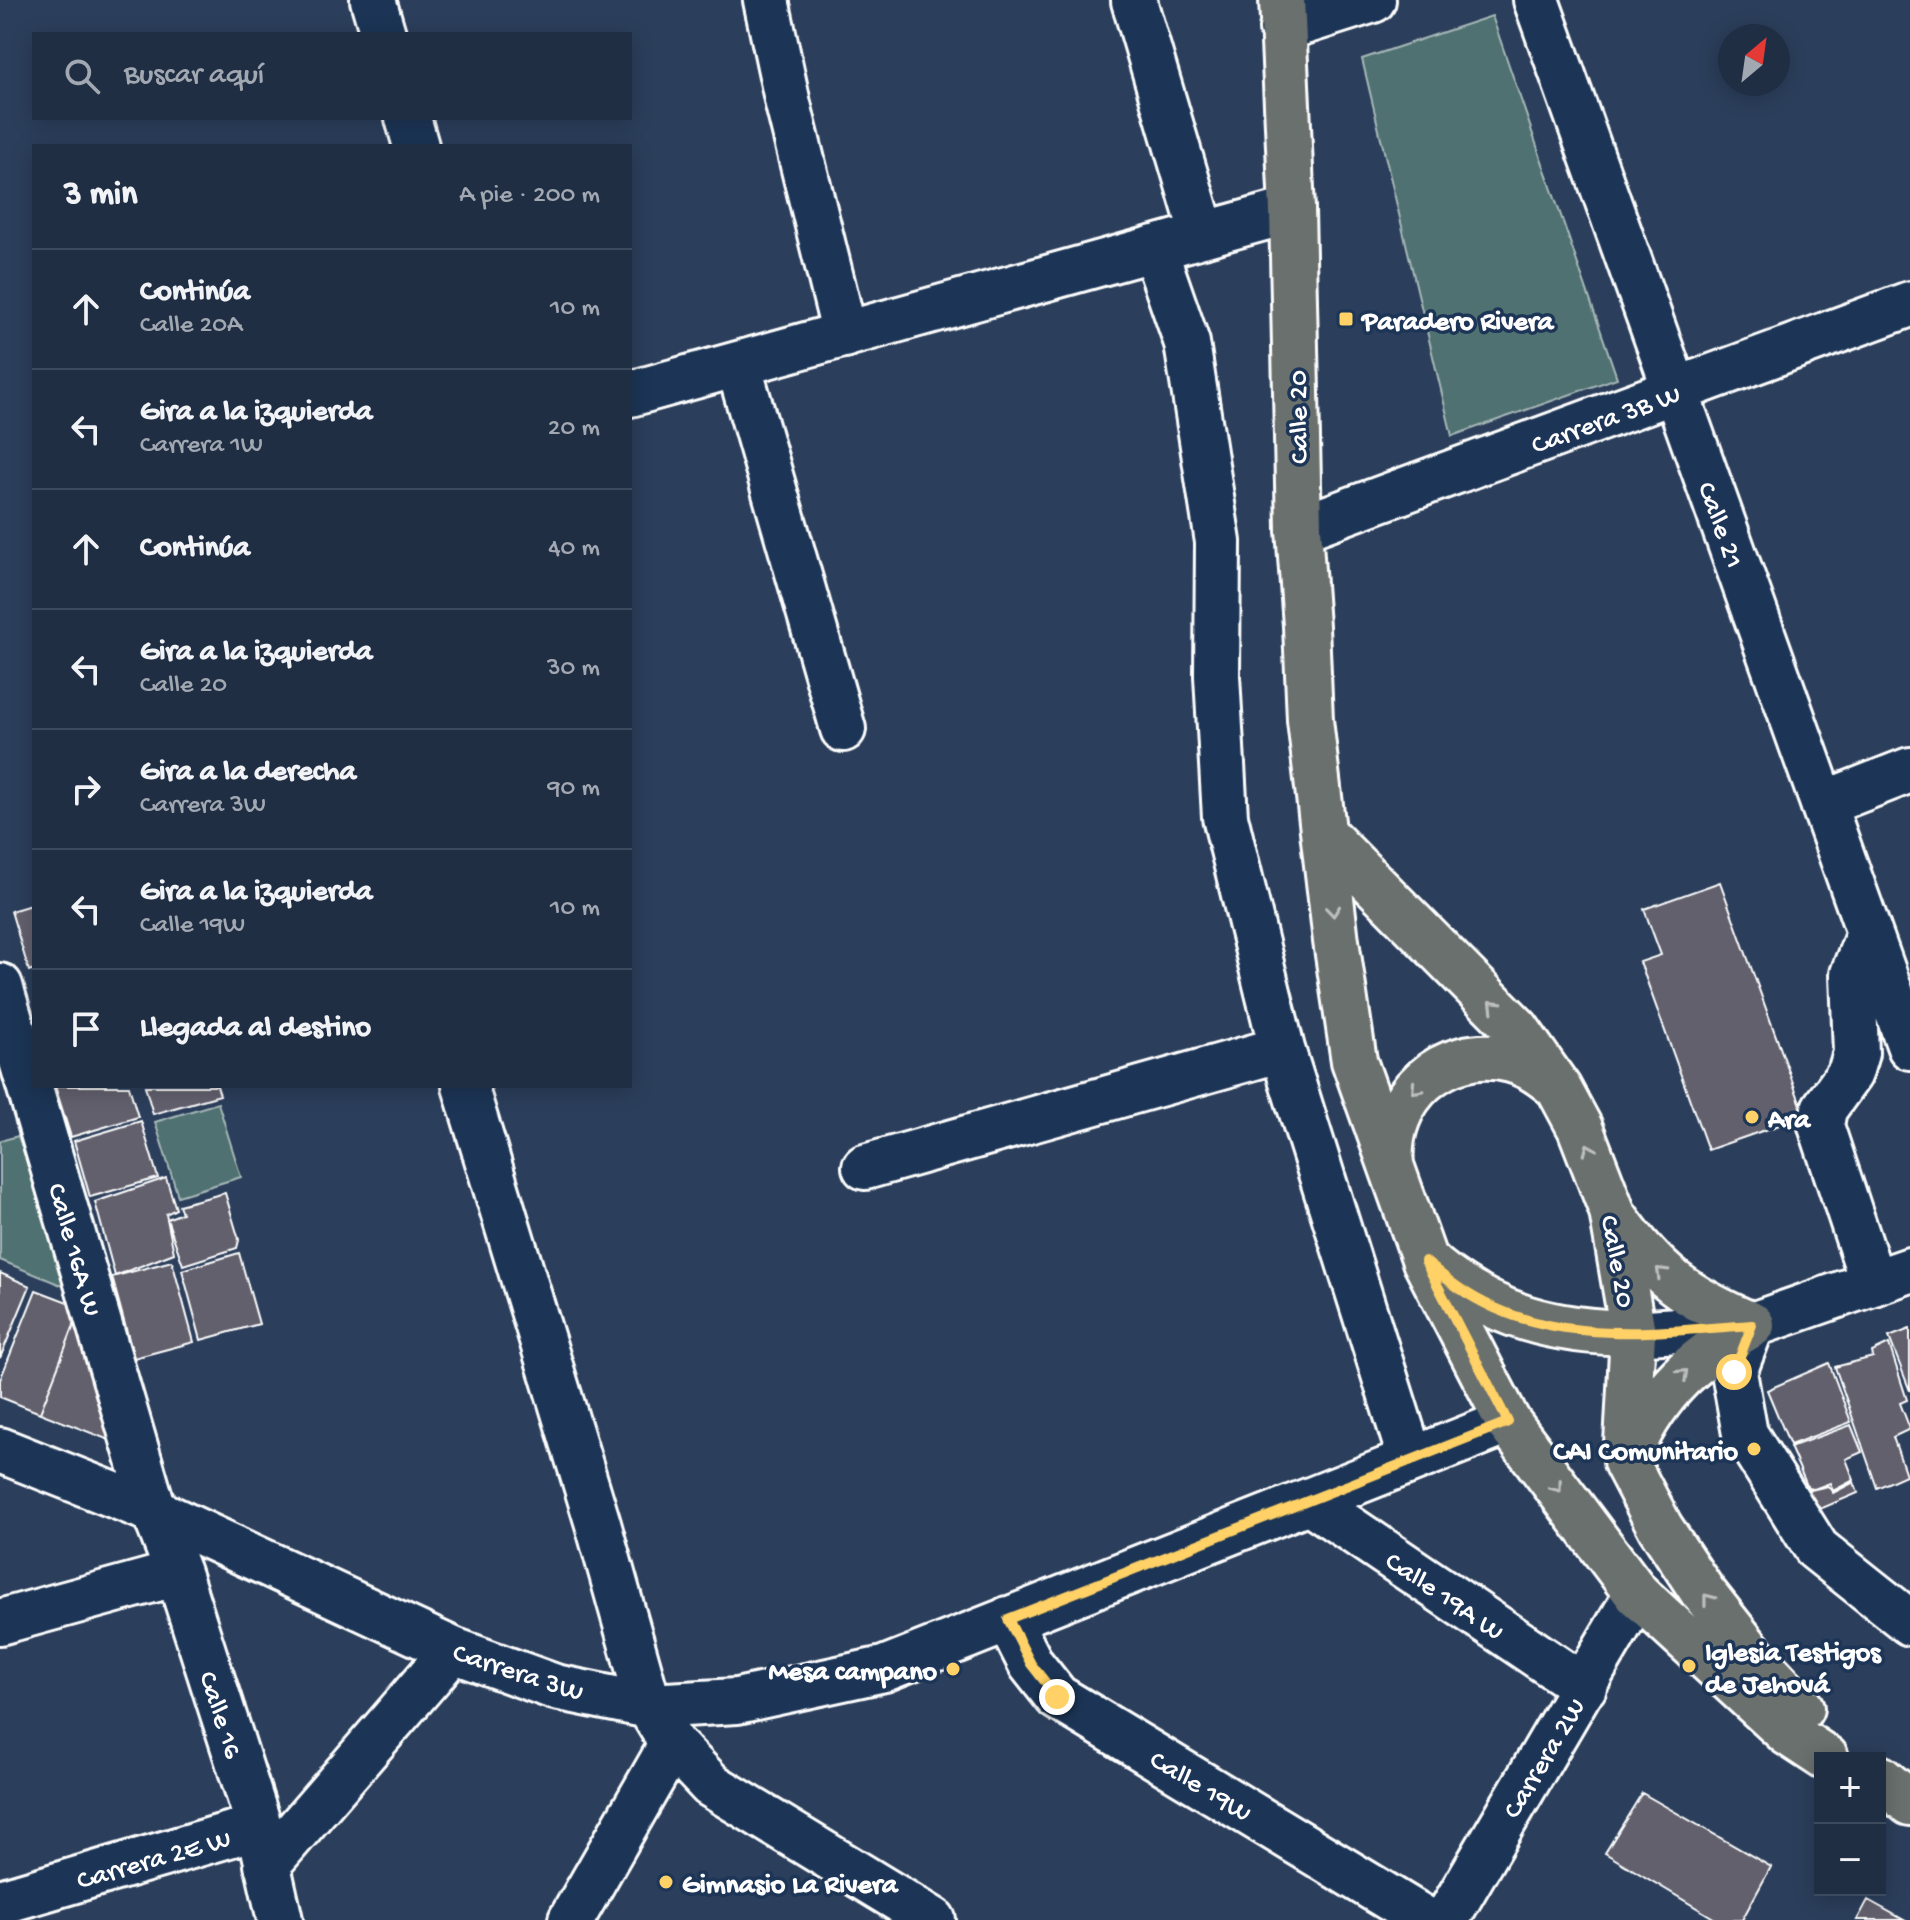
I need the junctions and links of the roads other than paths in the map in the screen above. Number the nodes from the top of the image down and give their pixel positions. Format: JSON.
{"nodes":[{"id":1,"x":373,"y":0,"type":"edge"},
{"id":2,"x":766,"y":0,"type":"edge"},
{"id":3,"x":1373,"y":0,"type":"edge"},
{"id":4,"x":1536,"y":0,"type":"edge"},
{"id":5,"x":1134,"y":1,"type":"edge"},
{"id":6,"x":1282,"y":15,"type":"edge"},
{"id":7,"x":382,"y":32,"type":"edge"},
{"id":8,"x":409,"y":120,"type":"edge"},
{"id":9,"x":415,"y":144,"type":"edge"},
{"id":10,"x":1292,"y":210,"type":"junction"},
{"id":11,"x":1203,"y":235,"type":"junction"},
{"id":12,"x":1154,"y":248,"type":"junction"},
{"id":13,"x":1910,"y":304,"type":"edge"},
{"id":14,"x":845,"y":335,"type":"junction"},
{"id":15,"x":738,"y":364,"type":"junction"},
{"id":16,"x":1676,"y":391,"type":"junction"},
{"id":17,"x":632,"y":393,"type":"edge"},
{"id":18,"x":1299,"y":529,"type":"junction"},
{"id":19,"x":843,"y":729,"type":"dead end"},
{"id":20,"x":1910,"y":770,"type":"edge"},
{"id":21,"x":1823,"y":804,"type":"junction"},
{"id":22,"x":1324,"y":834,"type":"junction"},
{"id":23,"x":1869,"y":933,"type":"junction"},
{"id":24,"x":0,"y":986,"type":"edge"},
{"id":25,"x":1910,"y":1047,"type":"edge"},
{"id":26,"x":1282,"y":1049,"type":"junction"},
{"id":27,"x":466,"y":1088,"type":"edge"},
{"id":28,"x":1559,"y":1089,"type":"junction"},
{"id":29,"x":18,"y":1111,"type":"edge"},
{"id":30,"x":865,"y":1167,"type":"dead end"},
{"id":31,"x":1391,"y":1171,"type":"junction"},
{"id":32,"x":1612,"y":1211,"type":"junction"},
{"id":33,"x":1425,"y":1261,"type":"junction"},
{"id":34,"x":1892,"y":1277,"type":"edge"},
{"id":35,"x":1752,"y":1325,"type":"junction"},
{"id":36,"x":1633,"y":1333,"type":"junction"},
{"id":37,"x":1508,"y":1422,"type":"junction"},
{"id":38,"x":0,"y":1450,"type":"edge"},
{"id":39,"x":1411,"y":1460,"type":"junction"},
{"id":40,"x":1626,"y":1462,"type":"junction"},
{"id":41,"x":1309,"y":1501,"type":"junction"},
{"id":42,"x":154,"y":1511,"type":"junction"},
{"id":43,"x":178,"y":1573,"type":"junction"},
{"id":44,"x":1637,"y":1594,"type":"junction"},
{"id":45,"x":1008,"y":1619,"type":"junction"},
{"id":46,"x":0,"y":1622,"type":"edge"},
{"id":47,"x":1910,"y":1623,"type":"edge"},
{"id":48,"x":453,"y":1650,"type":"junction"},
{"id":49,"x":1584,"y":1687,"type":"junction"},
{"id":50,"x":649,"y":1706,"type":"junction"},
{"id":51,"x":672,"y":1744,"type":"junction"},
{"id":52,"x":1817,"y":1752,"type":"edge"},
{"id":53,"x":1849,"y":1752,"type":"edge"},
{"id":54,"x":1886,"y":1783,"type":"edge"},
{"id":55,"x":1886,"y":1797,"type":"edge"},
{"id":56,"x":1910,"y":1803,"type":"edge"},
{"id":57,"x":1910,"y":1813,"type":"edge"},
{"id":58,"x":263,"y":1846,"type":"junction"},
{"id":59,"x":0,"y":1902,"type":"edge"},
{"id":60,"x":280,"y":1920,"type":"edge"},
{"id":61,"x":571,"y":1920,"type":"edge"},
{"id":62,"x":933,"y":1920,"type":"edge"},
{"id":63,"x":1426,"y":1920,"type":"edge"},
{"id":64,"x":1446,"y":1920,"type":"edge"}],
"edges":[{"from":1,"to":7,"type":"street"},
{"from":2,"to":14,"type":"street"},
{"from":3,"to":6,"type":"street"},
{"from":4,"to":16,"type":"street","name":"Calle 21"},
{"from":5,"to":11,"type":"street"},
{"from":6,"to":10,"type":"main road","name":"Calle 20"},
{"from":8,"to":9,"type":"street"},
{"from":10,"to":11,"type":"street"},
{"from":10,"to":18,"type":"main road","name":"Calle 20"},
{"from":11,"to":12,"type":"street"},
{"from":12,"to":14,"type":"street"},
{"from":12,"to":26,"type":"street"},
{"from":13,"to":16,"type":"street","name":"Carrera 3B W"},
{"from":14,"to":15,"type":"street"},
{"from":15,"to":17,"type":"street"},
{"from":15,"to":19,"type":"street"},
{"from":16,"to":18,"type":"street","name":"Carrera 3B W"},
{"from":16,"to":21,"type":"street","name":"Calle 21"},
{"from":18,"to":22,"type":"main road","name":"Calle 20"},
{"from":20,"to":21,"type":"street"},
{"from":21,"to":23,"type":"street","name":"Calle 21"},
{"from":28,"to":22,"type":"main road","name":"Calle 20","one_way":true},
{"from":22,"to":31,"type":"main road","name":"Calle 20","one_way":true},
{"from":23,"to":25,"type":"street","name":"Calle 21"},
{"from":23,"to":34,"type":"street"},
{"from":24,"to":29,"type":"street","name":"Calle 16A W"},
{"from":26,"to":30,"type":"street"},
{"from":26,"to":39,"type":"street"},
{"from":27,"to":50,"type":"street"},
{"from":28,"to":31,"type":"main road","one_way":true},
{"from":32,"to":28,"type":"main road","name":"Calle 20","one_way":true},
{"from":29,"to":42,"type":"street","name":"Calle 16A W"},
{"from":31,"to":33,"type":"main road","name":"Calle 20"},
{"from":35,"to":32,"type":"main road","one_way":true},
{"from":32,"to":36,"type":"main road","name":"Calle 20"},
{"from":33,"to":36,"type":"main road"},
{"from":33,"to":37,"type":"main road","name":"Calle 20"},
{"from":34,"to":35,"type":"street"},
{"from":35,"to":36,"type":"street"},
{"from":40,"to":35,"type":"main road","one_way":true},
{"from":35,"to":47,"type":"street"},
{"from":36,"to":40,"type":"main road","name":"Calle 20"},
{"from":37,"to":39,"type":"street","name":"Carrera 3W"},
{"from":37,"to":44,"type":"main road","name":"Calle 20","one_way":true},
{"from":38,"to":42,"type":"street","name":"Carrera 3W"},
{"from":39,"to":41,"type":"street","name":"Carrera 3W"},
{"from":53,"to":40,"type":"main road","one_way":true},
{"from":41,"to":45,"type":"street","name":"Carrera 3W"},
{"from":41,"to":49,"type":"street","name":"Calle 19A W"},
{"from":42,"to":43,"type":"street","name":"Calle 16"},
{"from":42,"to":48,"type":"street","name":"Carrera 3W"},
{"from":43,"to":46,"type":"street"},
{"from":43,"to":58,"type":"street","name":"Calle 16"},
{"from":44,"to":49,"type":"street","name":"Carrera 2W"},
{"from":44,"to":52,"type":"main road","name":"Calle 20"},
{"from":45,"to":50,"type":"street","name":"Carrera 3W"},
{"from":45,"to":63,"type":"street","name":"Calle 19W"},
{"from":48,"to":50,"type":"street","name":"Carrera 3W"},
{"from":48,"to":58,"type":"street"},
{"from":49,"to":64,"type":"street","name":"Carrera 2W"},
{"from":50,"to":51,"type":"street"},
{"from":51,"to":61,"type":"street"},
{"from":51,"to":62,"type":"street"},
{"from":54,"to":56,"type":"main road"},
{"from":55,"to":57,"type":"main road"},
{"from":58,"to":59,"type":"street","name":"Carrera 2E W"},
{"from":58,"to":60,"type":"street","name":"Calle 16"}]}
